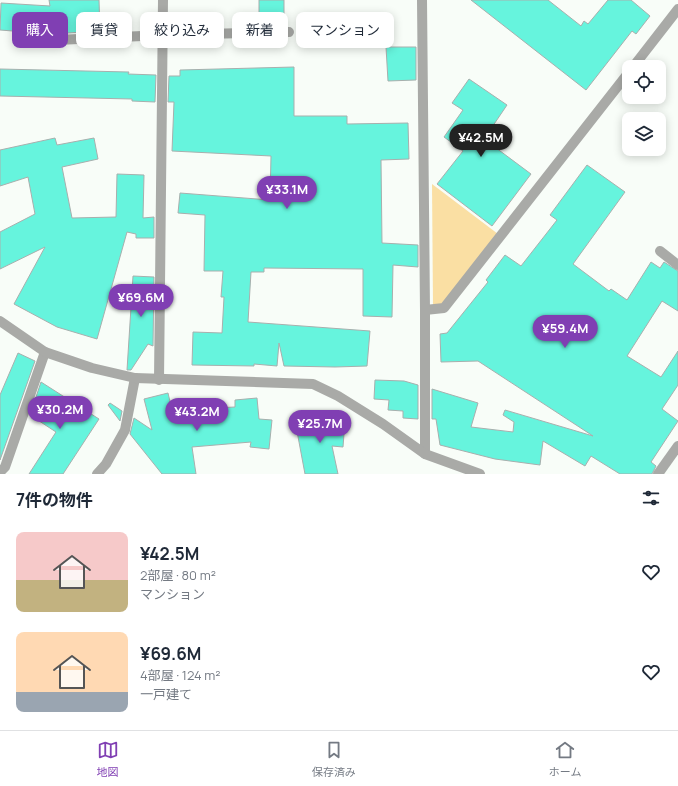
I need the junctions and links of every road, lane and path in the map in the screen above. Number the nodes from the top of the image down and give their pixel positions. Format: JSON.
{"nodes":[{"id":1,"x":163,"y":0,"type":"edge"},
{"id":2,"x":422,"y":0,"type":"edge"},
{"id":3,"x":678,"y":9,"type":"edge"},
{"id":4,"x":163,"y":12,"type":"edge"},
{"id":5,"x":289,"y":32,"type":"dead end"},
{"id":6,"x":224,"y":33,"type":"edge"},
{"id":7,"x":140,"y":35,"type":"edge"},
{"id":8,"x":68,"y":40,"type":"edge"},
{"id":9,"x":163,"y":48,"type":"edge"},
{"id":10,"x":638,"y":60,"type":"edge"},
{"id":11,"x":622,"y":81,"type":"edge"},
{"id":12,"x":660,"y":251,"type":"dead end"},
{"id":13,"x":678,"y":265,"type":"edge"},
{"id":14,"x":426,"y":310,"type":"junction"},
{"id":15,"x":0,"y":321,"type":"edge"},
{"id":16,"x":45,"y":352,"type":"junction"},
{"id":17,"x":135,"y":378,"type":"junction"},
{"id":18,"x":159,"y":380,"type":"junction"},
{"id":19,"x":678,"y":446,"type":"edge"},
{"id":20,"x":425,"y":454,"type":"junction"},
{"id":21,"x":0,"y":472,"type":"edge"},
{"id":22,"x":97,"y":474,"type":"edge"},
{"id":23,"x":480,"y":474,"type":"edge"},
{"id":24,"x":658,"y":474,"type":"edge"}],
"edges":[{"from":1,"to":4,"type":"street"},
{"from":2,"to":14,"type":"street"},
{"from":3,"to":10,"type":"street"},
{"from":5,"to":6,"type":"street"},
{"from":7,"to":8,"type":"street"},
{"from":9,"to":18,"type":"street"},
{"from":11,"to":14,"type":"street"},
{"from":12,"to":13,"type":"street"},
{"from":14,"to":20,"type":"street"},
{"from":15,"to":16,"type":"street"},
{"from":16,"to":17,"type":"street"},
{"from":16,"to":21,"type":"street"},
{"from":17,"to":18,"type":"street"},
{"from":17,"to":22,"type":"street"},
{"from":18,"to":20,"type":"street"},
{"from":19,"to":24,"type":"street"},
{"from":20,"to":23,"type":"street"}]}
